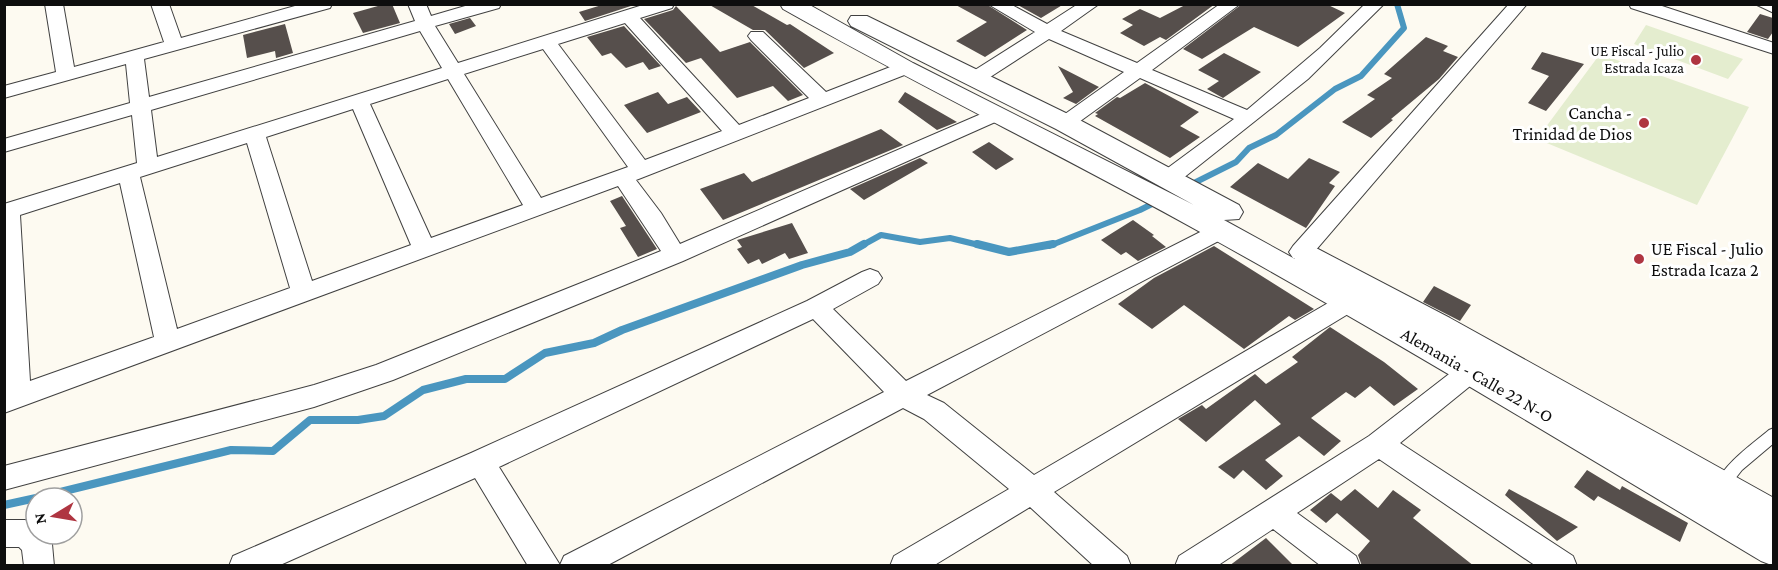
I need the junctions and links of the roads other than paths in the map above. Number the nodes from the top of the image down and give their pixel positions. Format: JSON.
{"nodes":[{"id":1,"x":54,"y":4,"type":"edge"},
{"id":2,"x":160,"y":4,"type":"edge"},
{"id":3,"x":324,"y":4,"type":"edge"},
{"id":4,"x":417,"y":4,"type":"edge"},
{"id":5,"x":493,"y":4,"type":"edge"},
{"id":6,"x":666,"y":4,"type":"edge"},
{"id":7,"x":791,"y":4,"type":"edge"},
{"id":8,"x":827,"y":4,"type":"edge"},
{"id":9,"x":996,"y":4,"type":"edge"},
{"id":10,"x":1090,"y":4,"type":"edge"},
{"id":11,"x":1232,"y":4,"type":"edge"},
{"id":12,"x":1519,"y":4,"type":"edge"},
{"id":13,"x":1637,"y":4,"type":"edge"},
{"id":14,"x":1763,"y":4,"type":"edge"},
{"id":15,"x":1374,"y":5,"type":"edge"},
{"id":16,"x":1773,"y":8,"type":"edge"},
{"id":17,"x":279,"y":10,"type":"edge"},
{"id":18,"x":629,"y":17,"type":"junction"},
{"id":19,"x":425,"y":24,"type":"junction"},
{"id":20,"x":1048,"y":32,"type":"junction"},
{"id":21,"x":757,"y":36,"type":"dead end"},
{"id":22,"x":547,"y":42,"type":"junction"},
{"id":23,"x":174,"y":45,"type":"junction"},
{"id":24,"x":1773,"y":49,"type":"edge"},
{"id":25,"x":134,"y":56,"type":"junction"},
{"id":26,"x":905,"y":68,"type":"junction"},
{"id":27,"x":1138,"y":70,"type":"junction"},
{"id":28,"x":454,"y":71,"type":"junction"},
{"id":29,"x":66,"y":75,"type":"junction"},
{"id":30,"x":974,"y":79,"type":"junction"},
{"id":31,"x":4,"y":92,"type":"edge"},
{"id":32,"x":359,"y":101,"type":"junction"},
{"id":33,"x":824,"y":101,"type":"junction"},
{"id":34,"x":141,"y":106,"type":"junction"},
{"id":35,"x":995,"y":116,"type":"junction"},
{"id":36,"x":1249,"y":118,"type":"junction"},
{"id":37,"x":1065,"y":123,"type":"junction"},
{"id":38,"x":255,"y":134,"type":"junction"},
{"id":39,"x":736,"y":134,"type":"junction"},
{"id":40,"x":4,"y":146,"type":"edge"},
{"id":41,"x":138,"y":169,"type":"junction"},
{"id":42,"x":631,"y":174,"type":"junction"},
{"id":43,"x":1173,"y":190,"type":"junction"},
{"id":44,"x":535,"y":207,"type":"junction"},
{"id":45,"x":7,"y":211,"type":"edge"},
{"id":46,"x":1220,"y":230,"type":"junction"},
{"id":47,"x":424,"y":249,"type":"junction"},
{"id":48,"x":1301,"y":252,"type":"junction"},
{"id":49,"x":675,"y":255,"type":"junction"},
{"id":50,"x":870,"y":278,"type":"dead end"},
{"id":51,"x":303,"y":292,"type":"junction"},
{"id":52,"x":1349,"y":302,"type":"junction"},
{"id":53,"x":816,"y":307,"type":"junction"},
{"id":54,"x":168,"y":342,"type":"junction"},
{"id":55,"x":1471,"y":371,"type":"junction"},
{"id":56,"x":903,"y":395,"type":"junction"},
{"id":57,"x":11,"y":400,"type":"edge"},
{"id":58,"x":1773,"y":434,"type":"edge"},
{"id":59,"x":1378,"y":444,"type":"junction"},
{"id":60,"x":482,"y":462,"type":"junction"},
{"id":61,"x":4,"y":478,"type":"edge"},
{"id":62,"x":1721,"y":486,"type":"junction"},
{"id":63,"x":1032,"y":490,"type":"junction"},
{"id":64,"x":1272,"y":511,"type":"junction"},
{"id":65,"x":1773,"y":517,"type":"edge"},
{"id":66,"x":4,"y":534,"type":"edge"},
{"id":67,"x":1773,"y":549,"type":"edge"},
{"id":68,"x":39,"y":566,"type":"edge"},
{"id":69,"x":244,"y":566,"type":"edge"},
{"id":70,"x":545,"y":566,"type":"edge"},
{"id":71,"x":575,"y":566,"type":"edge"},
{"id":72,"x":906,"y":566,"type":"edge"},
{"id":73,"x":1116,"y":566,"type":"edge"},
{"id":74,"x":1190,"y":566,"type":"edge"},
{"id":75,"x":1345,"y":566,"type":"edge"},
{"id":76,"x":1562,"y":566,"type":"edge"}],
"edges":[{"from":1,"to":29,"type":"street"},
{"from":2,"to":23,"type":"street"},
{"from":3,"to":17,"type":"street"},
{"from":4,"to":19,"type":"street"},
{"from":5,"to":19,"type":"street"},
{"from":6,"to":18,"type":"street"},
{"from":7,"to":26,"type":"street"},
{"from":8,"to":30,"type":"street"},
{"from":9,"to":20,"type":"street"},
{"from":10,"to":20,"type":"street"},
{"from":11,"to":27,"type":"street"},
{"from":12,"to":48,"type":"street"},
{"from":13,"to":24,"type":"street"},
{"from":14,"to":16,"type":"street"},
{"from":15,"to":36,"type":"street"},
{"from":17,"to":23,"type":"street"},
{"from":18,"to":22,"type":"street"},
{"from":18,"to":39,"type":"street"},
{"from":19,"to":28,"type":"street"},
{"from":19,"to":34,"type":"street"},
{"from":20,"to":27,"type":"street"},
{"from":20,"to":30,"type":"street"},
{"from":21,"to":33,"type":"street"},
{"from":22,"to":28,"type":"street"},
{"from":22,"to":42,"type":"street"},
{"from":23,"to":25,"type":"street"},
{"from":25,"to":29,"type":"street"},
{"from":25,"to":34,"type":"street"},
{"from":26,"to":33,"type":"street"},
{"from":26,"to":35,"type":"street"},
{"from":27,"to":36,"type":"street"},
{"from":27,"to":37,"type":"street"},
{"from":28,"to":32,"type":"street"},
{"from":28,"to":44,"type":"street"},
{"from":29,"to":31,"type":"street"},
{"from":30,"to":37,"type":"street"},
{"from":32,"to":38,"type":"street"},
{"from":32,"to":47,"type":"street"},
{"from":33,"to":39,"type":"street"},
{"from":34,"to":40,"type":"street"},
{"from":34,"to":41,"type":"street"},
{"from":35,"to":43,"type":"street"},
{"from":35,"to":49,"type":"street"},
{"from":36,"to":43,"type":"street"},
{"from":37,"to":43,"type":"street"},
{"from":38,"to":41,"type":"street"},
{"from":38,"to":51,"type":"street"},
{"from":39,"to":42,"type":"street"},
{"from":41,"to":45,"type":"street"},
{"from":41,"to":54,"type":"street"},
{"from":42,"to":44,"type":"street"},
{"from":42,"to":49,"type":"street"},
{"from":43,"to":46,"type":"street","name":"Alemania - Calle 22 N-O"},
{"from":43,"to":48,"type":"street","name":"Alemania - Calle 22 N-O"},
{"from":44,"to":47,"type":"street"},
{"from":45,"to":57,"type":"street"},
{"from":46,"to":52,"type":"street","name":"Alemania - Calle 22 N-O"},
{"from":46,"to":56,"type":"street"},
{"from":47,"to":51,"type":"street"},
{"from":48,"to":62,"type":"street","name":"Alemania - Calle 22 N-O"},
{"from":49,"to":61,"type":"street"},
{"from":50,"to":53,"type":"street"},
{"from":51,"to":54,"type":"street"},
{"from":52,"to":55,"type":"street","name":"Alemania - Calle 22 N-O"},
{"from":52,"to":63,"type":"street"},
{"from":53,"to":56,"type":"street"},
{"from":53,"to":60,"type":"street"},
{"from":54,"to":57,"type":"street"},
{"from":55,"to":59,"type":"street"},
{"from":55,"to":67,"type":"street","name":"Alemania - Calle 22 N-O"},
{"from":56,"to":63,"type":"street"},
{"from":56,"to":71,"type":"street"},
{"from":58,"to":62,"type":"lane"},
{"from":59,"to":64,"type":"street"},
{"from":59,"to":76,"type":"street"},
{"from":60,"to":69,"type":"street"},
{"from":60,"to":70,"type":"street"},
{"from":62,"to":65,"type":"street","name":"Alemania - Calle 22 N-O"},
{"from":63,"to":72,"type":"street"},
{"from":63,"to":73,"type":"street"},
{"from":64,"to":74,"type":"street"},
{"from":64,"to":75,"type":"street"},
{"from":66,"to":68,"type":"street"}]}
